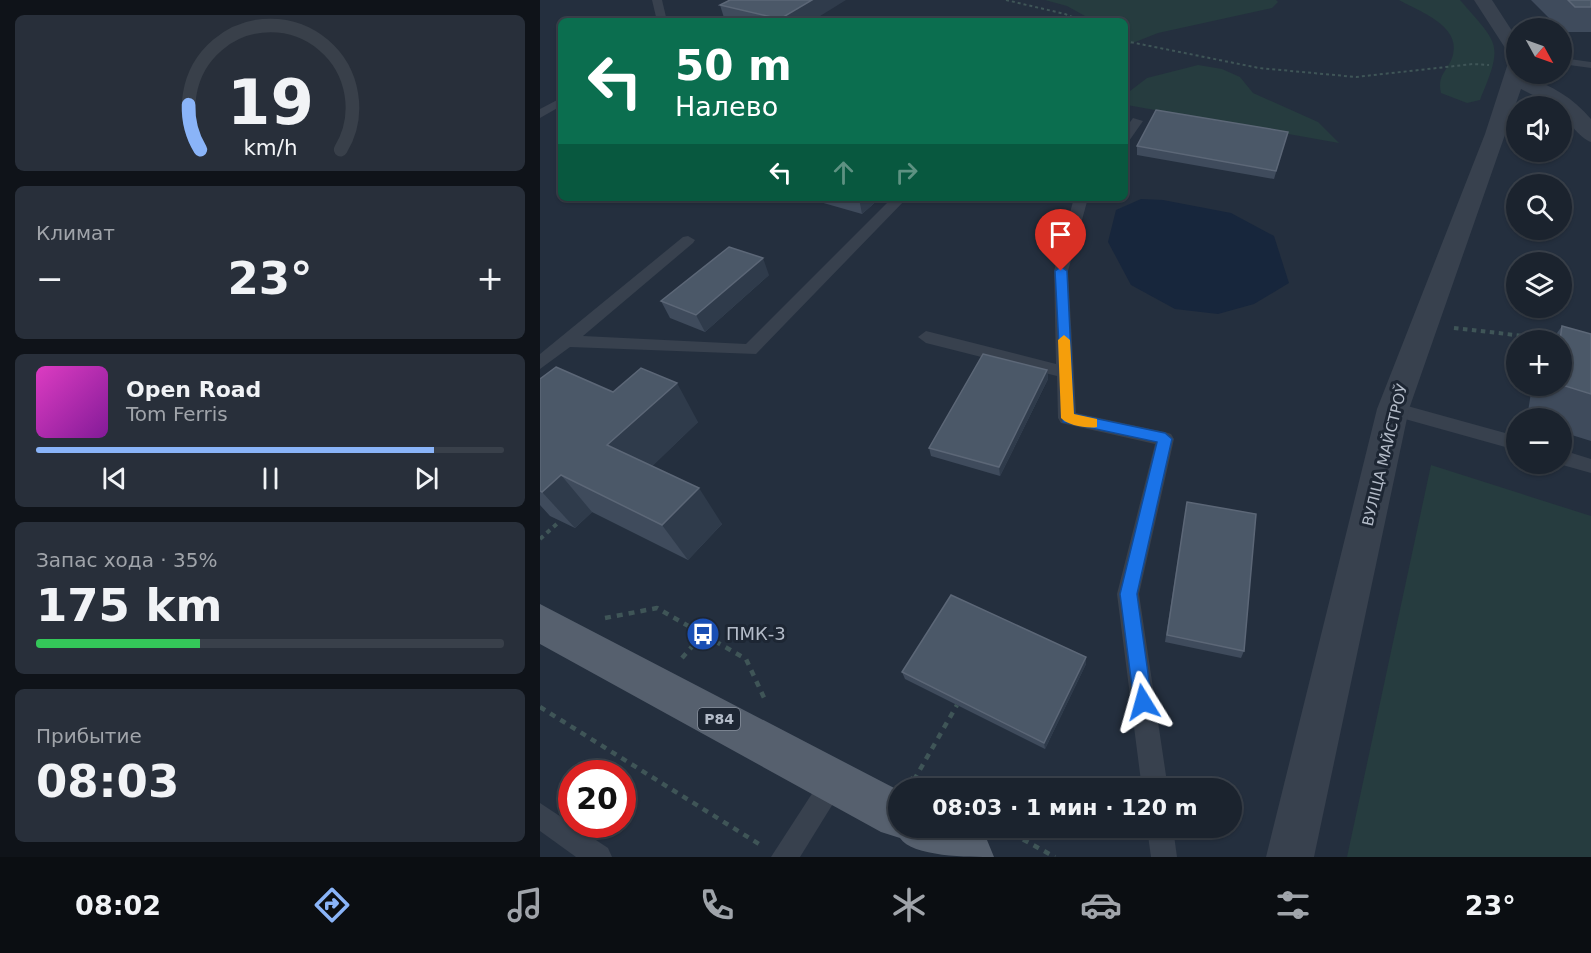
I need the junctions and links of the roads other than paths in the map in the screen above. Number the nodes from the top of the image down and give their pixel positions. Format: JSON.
{"nodes":[{"id":1,"x":657,"y":0,"type":"edge"},
{"id":2,"x":1483,"y":0,"type":"edge"},
{"id":3,"x":661,"y":18,"type":"edge"},
{"id":4,"x":1506,"y":45,"type":"edge"},
{"id":5,"x":1572,"y":62,"type":"edge"},
{"id":6,"x":1591,"y":65,"type":"edge"},
{"id":7,"x":1510,"y":84,"type":"edge"},
{"id":8,"x":1537,"y":84,"type":"edge"},
{"id":9,"x":558,"y":103,"type":"edge"},
{"id":10,"x":540,"y":114,"type":"edge"},
{"id":11,"x":1137,"y":122,"type":"dead end"},
{"id":12,"x":1128,"y":134,"type":"edge"},
{"id":13,"x":1591,"y":135,"type":"edge"},
{"id":14,"x":897,"y":201,"type":"edge"},
{"id":15,"x":1080,"y":201,"type":"edge"},
{"id":16,"x":688,"y":240,"type":"dead end"},
{"id":17,"x":926,"y":338,"type":"dead end"},
{"id":18,"x":566,"y":341,"type":"junction"},
{"id":19,"x":540,"y":363,"type":"edge"},
{"id":20,"x":1066,"y":372,"type":"junction"},
{"id":21,"x":1393,"y":409,"type":"junction"},
{"id":22,"x":1506,"y":440,"type":"edge"},
{"id":23,"x":1572,"y":460,"type":"edge"},
{"id":24,"x":1591,"y":466,"type":"edge"},
{"id":25,"x":540,"y":623,"type":"edge"},
{"id":26,"x":1153,"y":778,"type":"edge"},
{"id":27,"x":835,"y":781,"type":"junction"},
{"id":28,"x":888,"y":810,"type":"edge"},
{"id":29,"x":540,"y":816,"type":"edge"},
{"id":30,"x":937,"y":838,"type":"edge"},
{"id":31,"x":1161,"y":838,"type":"edge"},
{"id":32,"x":777,"y":854,"type":"edge"},
{"id":33,"x":599,"y":857,"type":"edge"},
{"id":34,"x":970,"y":857,"type":"edge"},
{"id":35,"x":1164,"y":857,"type":"edge"},
{"id":36,"x":1290,"y":857,"type":"edge"}],
"edges":[{"from":1,"to":3,"type":"lane"},
{"from":2,"to":4,"type":"street"},
{"from":5,"to":6,"type":"lane"},
{"from":7,"to":21,"type":"street","name":"ВУЛІЦА МАЙСТРОЎ"},
{"from":8,"to":13,"type":"street"},
{"from":9,"to":10,"type":"lane"},
{"from":11,"to":12,"type":"lane"},
{"from":14,"to":18,"type":"lane"},
{"from":15,"to":20,"type":"lane"},
{"from":16,"to":18,"type":"lane"},
{"from":17,"to":20,"type":"lane"},
{"from":18,"to":19,"type":"lane"},
{"from":20,"to":26,"type":"lane"},
{"from":21,"to":22,"type":"lane"},
{"from":21,"to":36,"type":"street","name":"ВУЛІЦА МАЙСТРОЎ"},
{"from":23,"to":24,"type":"lane"},
{"from":25,"to":27,"type":"main road","number":"Р84"},
{"from":27,"to":28,"type":"main road","number":"Р84"},
{"from":27,"to":32,"type":"lane"},
{"from":29,"to":33,"type":"lane"},
{"from":30,"to":34,"type":"main road"},
{"from":31,"to":35,"type":"lane"}]}
